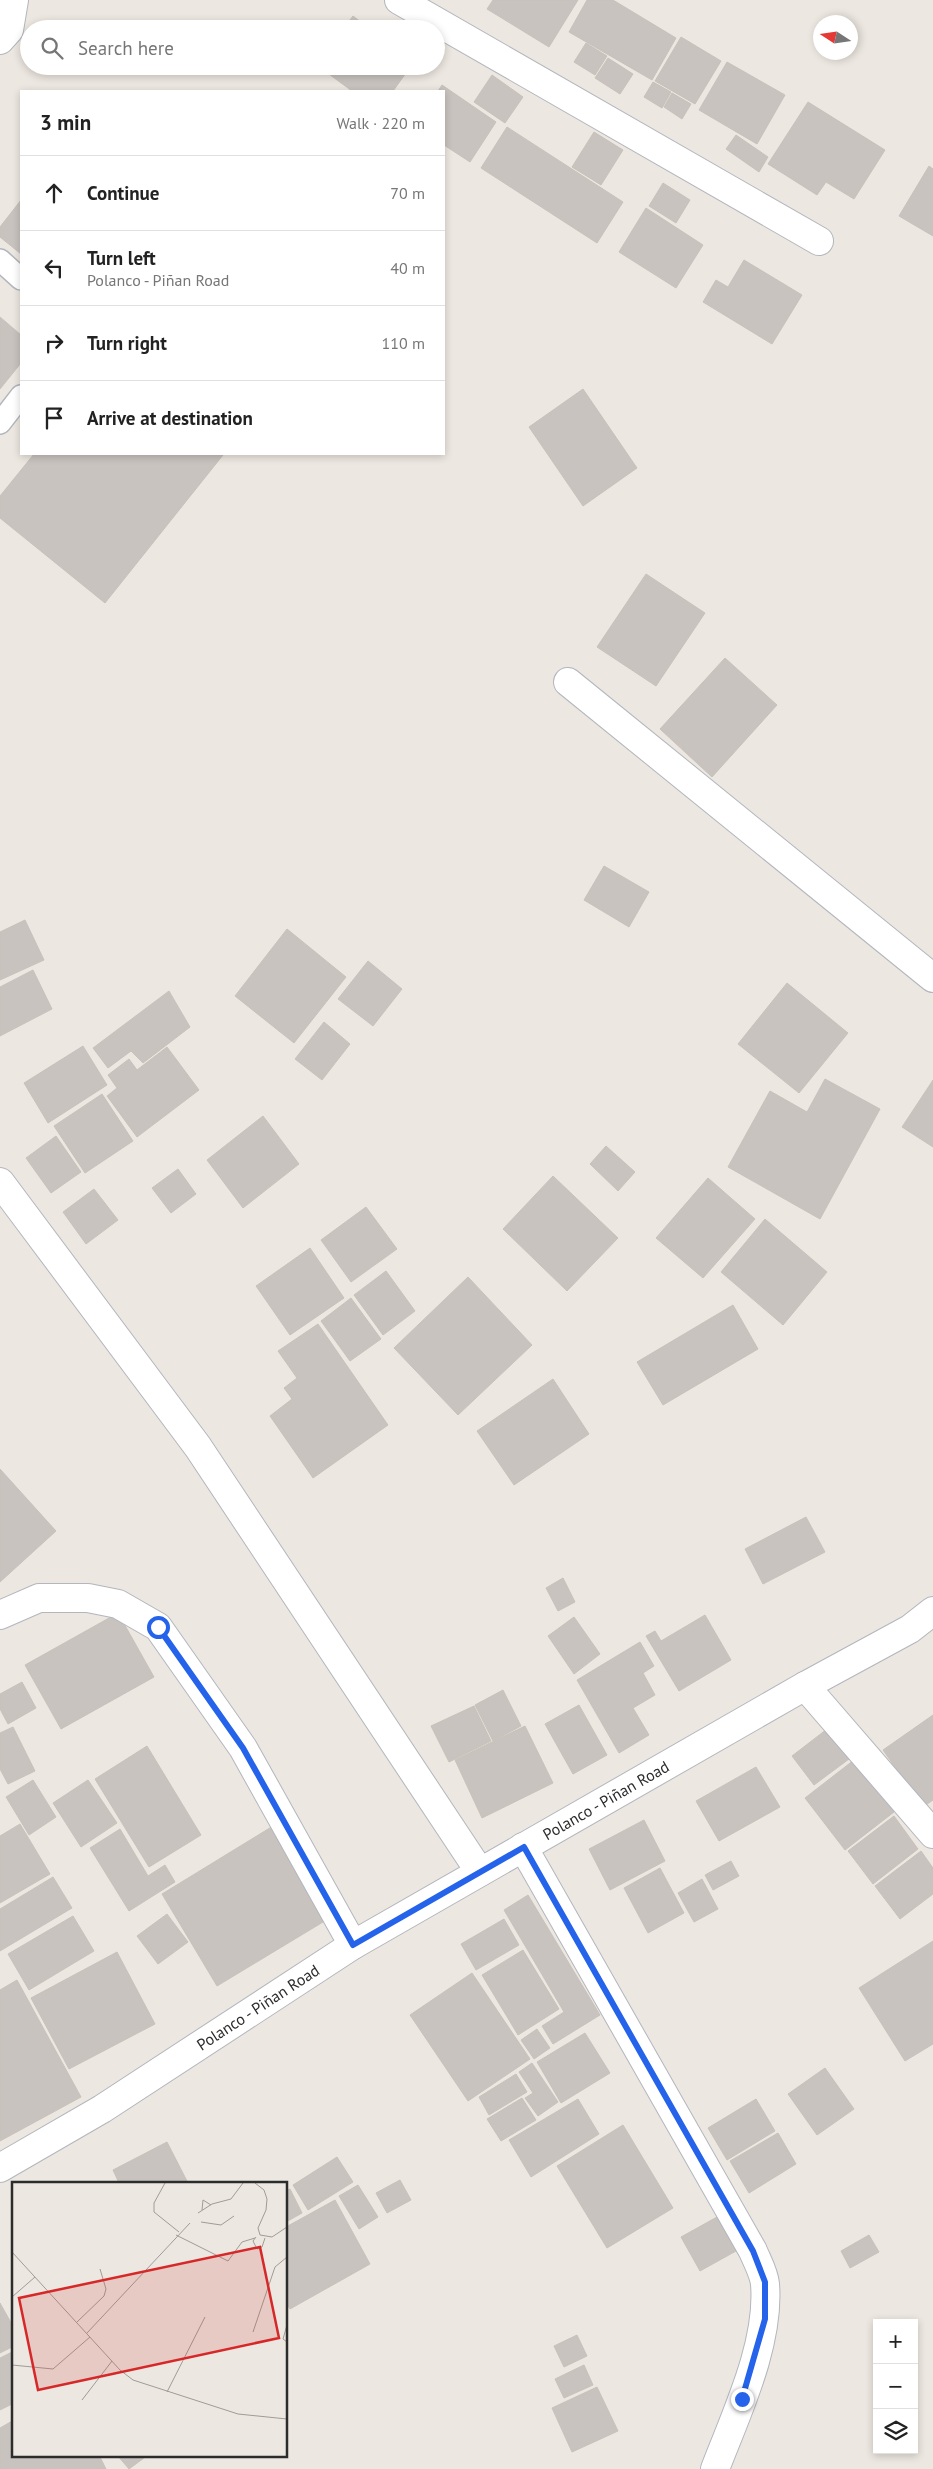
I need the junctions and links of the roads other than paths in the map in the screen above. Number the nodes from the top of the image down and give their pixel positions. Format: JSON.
{"nodes":[{"id":1,"x":14,"y":0,"type":"edge"},
{"id":2,"x":399,"y":0,"type":"edge"},
{"id":3,"x":434,"y":20,"type":"edge"},
{"id":4,"x":445,"y":27,"type":"edge"},
{"id":5,"x":0,"y":40,"type":"edge"},
{"id":6,"x":819,"y":242,"type":"dead end"},
{"id":7,"x":0,"y":260,"type":"edge"},
{"id":8,"x":20,"y":278,"type":"edge"},
{"id":9,"x":20,"y":397,"type":"edge"},
{"id":10,"x":0,"y":423,"type":"edge"},
{"id":11,"x":568,"y":682,"type":"dead end"},
{"id":12,"x":933,"y":978,"type":"edge"},
{"id":13,"x":0,"y":1182,"type":"edge"},
{"id":14,"x":933,"y":1611,"type":"edge"},
{"id":15,"x":0,"y":1615,"type":"edge"},
{"id":16,"x":805,"y":1686,"type":"junction"},
{"id":17,"x":933,"y":1834,"type":"edge"},
{"id":18,"x":524,"y":1847,"type":"junction"},
{"id":19,"x":480,"y":1872,"type":"junction"},
{"id":20,"x":353,"y":1945,"type":"junction"},
{"id":21,"x":0,"y":2168,"type":"edge"},
{"id":22,"x":715,"y":2469,"type":"edge"}],
"edges":[{"from":1,"to":5,"type":"street"},
{"from":2,"to":3,"type":"street"},
{"from":4,"to":6,"type":"street"},
{"from":7,"to":8,"type":"lane"},
{"from":9,"to":10,"type":"lane"},
{"from":11,"to":12,"type":"street"},
{"from":13,"to":19,"type":"street"},
{"from":14,"to":16,"type":"street","name":"Polanco - Piñan Road"},
{"from":15,"to":20,"type":"street"},
{"from":16,"to":17,"type":"street"},
{"from":16,"to":18,"type":"street","name":"Polanco - Piñan Road"},
{"from":18,"to":19,"type":"street","name":"Polanco - Piñan Road"},
{"from":18,"to":22,"type":"street"},
{"from":19,"to":20,"type":"street","name":"Polanco - Piñan Road"},
{"from":20,"to":21,"type":"street","name":"Polanco - Piñan Road"}]}
